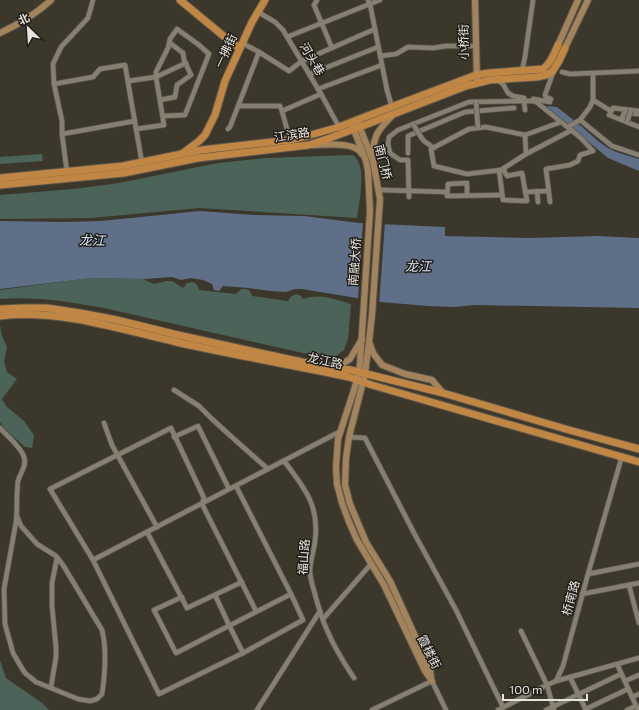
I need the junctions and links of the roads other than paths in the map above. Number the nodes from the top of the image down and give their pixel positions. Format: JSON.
{"nodes":[{"id":1,"x":51,"y":0,"type":"edge"},
{"id":2,"x":93,"y":0,"type":"edge"},
{"id":3,"x":180,"y":0,"type":"edge"},
{"id":4,"x":186,"y":0,"type":"edge"},
{"id":5,"x":265,"y":0,"type":"edge"},
{"id":6,"x":317,"y":0,"type":"edge"},
{"id":7,"x":380,"y":0,"type":"edge"},
{"id":8,"x":475,"y":0,"type":"edge"},
{"id":9,"x":533,"y":0,"type":"edge"},
{"id":10,"x":578,"y":0,"type":"edge"},
{"id":11,"x":588,"y":0,"type":"edge"},
{"id":12,"x":369,"y":2,"type":"edge"},
{"id":13,"x":44,"y":3,"type":"edge"},
{"id":14,"x":258,"y":12,"type":"junction"},
{"id":15,"x":321,"y":23,"type":"junction"},
{"id":16,"x":375,"y":30,"type":"junction"},
{"id":17,"x":0,"y":33,"type":"edge"},
{"id":18,"x":287,"y":37,"type":"junction"},
{"id":19,"x":170,"y":43,"type":"junction"},
{"id":20,"x":241,"y":45,"type":"junction"},
{"id":21,"x":558,"y":45,"type":"joint"},
{"id":22,"x":475,"y":46,"type":"junction"},
{"id":23,"x":378,"y":47,"type":"junction"},
{"id":24,"x":332,"y":48,"type":"junction"},
{"id":25,"x":565,"y":48,"type":"joint"},
{"id":26,"x":259,"y":52,"type":"junction"},
{"id":27,"x":380,"y":56,"type":"junction"},
{"id":28,"x":302,"y":61,"type":"junction"},
{"id":29,"x":186,"y":63,"type":"junction"},
{"id":30,"x":382,"y":65,"type":"junction"},
{"id":31,"x":556,"y":65,"type":"junction"},
{"id":32,"x":522,"y":71,"type":"junction"},
{"id":33,"x":639,"y":71,"type":"edge"},
{"id":34,"x":562,"y":72,"type":"dead end"},
{"id":35,"x":593,"y":73,"type":"junction"},
{"id":36,"x":310,"y":74,"type":"junction"},
{"id":37,"x":156,"y":77,"type":"junction"},
{"id":38,"x":476,"y":79,"type":"junction"},
{"id":39,"x":495,"y":80,"type":"junction"},
{"id":40,"x":128,"y":81,"type":"junction"},
{"id":41,"x":54,"y":84,"type":"junction"},
{"id":42,"x":318,"y":89,"type":"junction"},
{"id":43,"x":321,"y":94,"type":"junction"},
{"id":44,"x":160,"y":100,"type":"junction"},
{"id":45,"x":593,"y":100,"type":"junction"},
{"id":46,"x":524,"y":101,"type":"junction"},
{"id":47,"x":476,"y":102,"type":"junction"},
{"id":48,"x":238,"y":106,"type":"junction"},
{"id":49,"x":514,"y":108,"type":"dead end"},
{"id":50,"x":393,"y":110,"type":"junction"},
{"id":51,"x":525,"y":110,"type":"dead end"},
{"id":52,"x":631,"y":110,"type":"junction"},
{"id":53,"x":611,"y":111,"type":"junction"},
{"id":54,"x":639,"y":111,"type":"edge"},
{"id":55,"x":282,"y":112,"type":"junction"},
{"id":56,"x":639,"y":114,"type":"edge"},
{"id":57,"x":163,"y":116,"type":"junction"},
{"id":58,"x":580,"y":120,"type":"junction"},
{"id":59,"x":135,"y":121,"type":"junction"},
{"id":60,"x":354,"y":121,"type":"junction"},
{"id":61,"x":561,"y":122,"type":"junction"},
{"id":62,"x":626,"y":122,"type":"junction"},
{"id":63,"x":413,"y":124,"type":"junction"},
{"id":64,"x":639,"y":126,"type":"edge"},
{"id":65,"x":339,"y":127,"type":"junction"},
{"id":66,"x":357,"y":128,"type":"junction"},
{"id":67,"x":478,"y":128,"type":"junction"},
{"id":68,"x":136,"y":129,"type":"junction"},
{"id":69,"x":228,"y":129,"type":"dead end"},
{"id":70,"x":570,"y":129,"type":"junction"},
{"id":71,"x":62,"y":134,"type":"junction"},
{"id":72,"x":524,"y":135,"type":"junction"},
{"id":73,"x":290,"y":140,"type":"junction"},
{"id":74,"x":309,"y":145,"type":"junction"},
{"id":75,"x":434,"y":148,"type":"junction"},
{"id":76,"x":408,"y":153,"type":"dead end"},
{"id":77,"x":181,"y":154,"type":"junction"},
{"id":78,"x":526,"y":154,"type":"junction"},
{"id":79,"x":639,"y":155,"type":"edge"},
{"id":80,"x":366,"y":161,"type":"junction"},
{"id":81,"x":373,"y":161,"type":"junction"},
{"id":82,"x":142,"y":163,"type":"junction"},
{"id":83,"x":501,"y":170,"type":"junction"},
{"id":84,"x":68,"y":172,"type":"junction"},
{"id":85,"x":462,"y":173,"type":"junction"},
{"id":86,"x":0,"y":178,"type":"edge"},
{"id":87,"x":460,"y":183,"type":"junction"},
{"id":88,"x":0,"y":185,"type":"edge"},
{"id":89,"x":382,"y":190,"type":"dead end"},
{"id":90,"x":409,"y":190,"type":"junction"},
{"id":91,"x":537,"y":191,"type":"junction"},
{"id":92,"x":548,"y":191,"type":"junction"},
{"id":93,"x":447,"y":192,"type":"junction"},
{"id":94,"x":525,"y":192,"type":"junction"},
{"id":95,"x":502,"y":195,"type":"junction"},
{"id":96,"x":468,"y":196,"type":"junction"},
{"id":97,"x":409,"y":197,"type":"dead end"},
{"id":98,"x":538,"y":202,"type":"dead end"},
{"id":99,"x":550,"y":202,"type":"dead end"},
{"id":100,"x":370,"y":211,"type":"joint"},
{"id":101,"x":379,"y":212,"type":"joint"},
{"id":102,"x":0,"y":309,"type":"edge"},
{"id":103,"x":0,"y":316,"type":"edge"},
{"id":104,"x":362,"y":338,"type":"junction"},
{"id":105,"x":369,"y":342,"type":"junction"},
{"id":106,"x":325,"y":367,"type":"junction"},
{"id":107,"x":361,"y":377,"type":"junction"},
{"id":108,"x":174,"y":390,"type":"dead end"},
{"id":109,"x":443,"y":393,"type":"junction"},
{"id":110,"x":104,"y":423,"type":"dead end"},
{"id":111,"x":0,"y":428,"type":"edge"},
{"id":112,"x":340,"y":431,"type":"junction"},
{"id":113,"x":174,"y":437,"type":"junction"},
{"id":114,"x":349,"y":437,"type":"junction"},
{"id":115,"x":639,"y":449,"type":"edge"},
{"id":116,"x":118,"y":455,"type":"junction"},
{"id":117,"x":622,"y":456,"type":"junction"},
{"id":118,"x":284,"y":461,"type":"junction"},
{"id":119,"x":639,"y":462,"type":"edge"},
{"id":120,"x":268,"y":469,"type":"junction"},
{"id":121,"x":236,"y":486,"type":"junction"},
{"id":122,"x":229,"y":489,"type":"junction"},
{"id":123,"x":202,"y":504,"type":"junction"},
{"id":124,"x":16,"y":516,"type":"junction"},
{"id":125,"x":157,"y":527,"type":"junction"},
{"id":126,"x":147,"y":532,"type":"junction"},
{"id":127,"x":57,"y":558,"type":"junction"},
{"id":128,"x":93,"y":560,"type":"junction"},
{"id":129,"x":371,"y":564,"type":"junction"},
{"id":130,"x":639,"y":564,"type":"edge"},
{"id":131,"x":588,"y":574,"type":"junction"},
{"id":132,"x":242,"y":582,"type":"junction"},
{"id":133,"x":639,"y":583,"type":"edge"},
{"id":134,"x":629,"y":585,"type":"junction"},
{"id":135,"x":215,"y":594,"type":"junction"},
{"id":136,"x":291,"y":594,"type":"junction"},
{"id":137,"x":582,"y":594,"type":"junction"},
{"id":138,"x":182,"y":597,"type":"junction"},
{"id":139,"x":256,"y":611,"type":"junction"},
{"id":140,"x":320,"y":611,"type":"junction"},
{"id":141,"x":323,"y":619,"type":"junction"},
{"id":142,"x":639,"y":623,"type":"edge"},
{"id":143,"x":229,"y":625,"type":"junction"},
{"id":144,"x":522,"y":631,"type":"dead end"},
{"id":145,"x":243,"y":652,"type":"junction"},
{"id":146,"x":639,"y":658,"type":"edge"},
{"id":147,"x":617,"y":664,"type":"junction"},
{"id":148,"x":621,"y":674,"type":"junction"},
{"id":149,"x":639,"y":674,"type":"edge"},
{"id":150,"x":570,"y":677,"type":"junction"},
{"id":151,"x":354,"y":678,"type":"dead end"},
{"id":152,"x":432,"y":681,"type":"junction"},
{"id":153,"x":556,"y":681,"type":"junction"},
{"id":154,"x":625,"y":681,"type":"junction"},
{"id":155,"x":547,"y":685,"type":"junction"},
{"id":156,"x":51,"y":687,"type":"junction"},
{"id":157,"x":628,"y":689,"type":"junction"},
{"id":158,"x":579,"y":694,"type":"junction"},
{"id":159,"x":639,"y":694,"type":"edge"},
{"id":160,"x":632,"y":697,"type":"junction"},
{"id":161,"x":507,"y":708,"type":"edge"},
{"id":162,"x":553,"y":708,"type":"edge"},
{"id":163,"x":637,"y":708,"type":"edge"},
{"id":164,"x":257,"y":710,"type":"edge"},
{"id":165,"x":372,"y":710,"type":"edge"},
{"id":166,"x":446,"y":710,"type":"edge"},
{"id":167,"x":498,"y":710,"type":"edge"},
{"id":168,"x":546,"y":710,"type":"edge"},
{"id":169,"x":586,"y":710,"type":"edge"},
{"id":170,"x":627,"y":710,"type":"edge"}],
"edges":[{"from":1,"to":13,"type":"street"},
{"from":2,"to":41,"type":"street"},
{"from":3,"to":20,"type":"main road"},
{"from":4,"to":20,"type":"main road"},
{"from":5,"to":14,"type":"main road","name":"一拂街"},
{"from":6,"to":15,"type":"street"},
{"from":7,"to":12,"type":"street"},
{"from":8,"to":22,"type":"street","name":"小桥街"},
{"from":9,"to":32,"type":"street"},
{"from":10,"to":21,"type":"street"},
{"from":11,"to":25,"type":"street"},
{"from":12,"to":15,"type":"street"},
{"from":12,"to":16,"type":"street"},
{"from":13,"to":17,"type":"street"},
{"from":14,"to":18,"type":"street","name":"河头巷"},
{"from":14,"to":20,"type":"main road","name":"一拂街"},
{"from":15,"to":18,"type":"street"},
{"from":15,"to":24,"type":"street"},
{"from":16,"to":23,"type":"street"},
{"from":16,"to":24,"type":"street"},
{"from":18,"to":28,"type":"street","name":"河头巷"},
{"from":19,"to":29,"type":"street"},
{"from":19,"to":37,"type":"street"},
{"from":19,"to":57,"type":"street"},
{"from":20,"to":26,"type":"street"},
{"from":20,"to":77,"type":"main road","name":"一拂街"},
{"from":21,"to":32,"type":"main road","name":"江滨路"},
{"from":22,"to":27,"type":"street"},
{"from":22,"to":38,"type":"street","name":"小桥街"},
{"from":23,"to":27,"type":"street"},
{"from":23,"to":36,"type":"street"},
{"from":24,"to":28,"type":"street"},
{"from":25,"to":31,"type":"main road","name":"江滨路"},
{"from":26,"to":28,"type":"street"},
{"from":26,"to":48,"type":"street"},
{"from":27,"to":30,"type":"street"},
{"from":28,"to":36,"type":"street","name":"河头巷"},
{"from":29,"to":37,"type":"street"},
{"from":29,"to":44,"type":"street"},
{"from":30,"to":42,"type":"street"},
{"from":30,"to":50,"type":"street"},
{"from":31,"to":39,"type":"main road","name":"江滨路"},
{"from":31,"to":39,"type":"street"},
{"from":32,"to":38,"type":"main road","name":"江滨路"},
{"from":33,"to":35,"type":"street"},
{"from":34,"to":35,"type":"street"},
{"from":35,"to":45,"type":"street"},
{"from":36,"to":42,"type":"street","name":"河头巷"},
{"from":37,"to":40,"type":"street"},
{"from":37,"to":44,"type":"street"},
{"from":38,"to":39,"type":"main road","name":"江滨路"},
{"from":38,"to":50,"type":"main road","name":"江滨路"},
{"from":40,"to":41,"type":"street"},
{"from":40,"to":59,"type":"street"},
{"from":41,"to":71,"type":"street"},
{"from":42,"to":43,"type":"street","name":"河头巷"},
{"from":43,"to":55,"type":"street"},
{"from":43,"to":65,"type":"street","name":"河头巷"},
{"from":44,"to":57,"type":"street"},
{"from":45,"to":53,"type":"street"},
{"from":45,"to":58,"type":"street"},
{"from":46,"to":47,"type":"street"},
{"from":46,"to":51,"type":"street"},
{"from":46,"to":61,"type":"street"},
{"from":47,"to":63,"type":"street"},
{"from":47,"to":67,"type":"street","bridge":true},
{"from":48,"to":55,"type":"street"},
{"from":48,"to":69,"type":"street"},
{"from":49,"to":76,"type":"street"},
{"from":50,"to":60,"type":"main road","name":"江滨路"},
{"from":50,"to":66,"type":"main road","name":"江滨路"},
{"from":50,"to":81,"type":"street"},
{"from":52,"to":53,"type":"street"},
{"from":52,"to":54,"type":"street"},
{"from":52,"to":62,"type":"street","bridge":true},
{"from":53,"to":62,"type":"street"},
{"from":55,"to":73,"type":"street"},
{"from":56,"to":64,"type":"street"},
{"from":57,"to":68,"type":"street"},
{"from":58,"to":70,"type":"street"},
{"from":58,"to":79,"type":"street"},
{"from":59,"to":68,"type":"street"},
{"from":59,"to":71,"type":"street"},
{"from":60,"to":65,"type":"main road","name":"江滨路"},
{"from":60,"to":66,"type":"street","name":"南门桥"},
{"from":61,"to":70,"type":"street"},
{"from":61,"to":72,"type":"street"},
{"from":62,"to":64,"type":"street"},
{"from":63,"to":75,"type":"street","bridge":true},
{"from":63,"to":90,"type":"street"},
{"from":65,"to":73,"type":"main road","name":"江滨路"},
{"from":66,"to":74,"type":"main road","name":"江滨路"},
{"from":66,"to":80,"type":"street","name":"南门桥"},
{"from":66,"to":81,"type":"street","name":"南门桥"},
{"from":67,"to":72,"type":"street"},
{"from":67,"to":75,"type":"street"},
{"from":68,"to":82,"type":"street"},
{"from":70,"to":78,"type":"street"},
{"from":70,"to":92,"type":"street"},
{"from":71,"to":84,"type":"street"},
{"from":72,"to":78,"type":"street"},
{"from":73,"to":77,"type":"main road","name":"江滨路"},
{"from":74,"to":80,"type":"street"},
{"from":74,"to":88,"type":"main road","name":"江滨路"},
{"from":75,"to":85,"type":"street"},
{"from":77,"to":82,"type":"main road","name":"江滨路"},
{"from":78,"to":83,"type":"street"},
{"from":80,"to":100,"type":"street","name":"南门桥"},
{"from":81,"to":101,"type":"street","name":"南门桥"},
{"from":82,"to":84,"type":"main road","name":"江滨路"},
{"from":83,"to":85,"type":"street"},
{"from":83,"to":94,"type":"street"},
{"from":83,"to":95,"type":"street"},
{"from":84,"to":86,"type":"main road","name":"江滨路"},
{"from":85,"to":87,"type":"street"},
{"from":87,"to":93,"type":"street"},
{"from":87,"to":96,"type":"street"},
{"from":89,"to":90,"type":"street"},
{"from":90,"to":93,"type":"street"},
{"from":90,"to":97,"type":"street"},
{"from":91,"to":92,"type":"street"},
{"from":91,"to":94,"type":"street"},
{"from":91,"to":98,"type":"street"},
{"from":92,"to":99,"type":"street"},
{"from":93,"to":96,"type":"street"},
{"from":94,"to":95,"type":"street"},
{"from":95,"to":96,"type":"street"},
{"from":100,"to":104,"type":"street","name":"南融大桥"},
{"from":101,"to":105,"type":"street","name":"南融大桥"},
{"from":102,"to":106,"type":"main road","name":"龙江路"},
{"from":103,"to":107,"type":"main road","name":"龙江路"},
{"from":104,"to":106,"type":"street"},
{"from":104,"to":107,"type":"street"},
{"from":105,"to":107,"type":"street"},
{"from":105,"to":109,"type":"street"},
{"from":106,"to":107,"type":"main road","name":"龙江路"},
{"from":107,"to":109,"type":"main road","name":"龙江路"},
{"from":107,"to":112,"type":"street","name":"霞楼街"},
{"from":107,"to":114,"type":"street","name":"霞楼街"},
{"from":107,"to":117,"type":"main road","name":"龙江路"},
{"from":108,"to":120,"type":"street"},
{"from":109,"to":115,"type":"main road","name":"龙江路"},
{"from":110,"to":116,"type":"street"},
{"from":111,"to":124,"type":"street"},
{"from":112,"to":118,"type":"street"},
{"from":112,"to":129,"type":"street","name":"霞楼街"},
{"from":113,"to":116,"type":"street"},
{"from":113,"to":122,"type":"street"},
{"from":113,"to":123,"type":"street"},
{"from":114,"to":152,"type":"street","name":"霞楼街"},
{"from":114,"to":161,"type":"street"},
{"from":116,"to":125,"type":"street"},
{"from":116,"to":128,"type":"street"},
{"from":117,"to":119,"type":"main road","name":"龙江路"},
{"from":117,"to":131,"type":"street","name":"桥南路"},
{"from":118,"to":120,"type":"street"},
{"from":118,"to":140,"type":"street","name":"福山路"},
{"from":120,"to":121,"type":"street"},
{"from":121,"to":122,"type":"street"},
{"from":121,"to":136,"type":"street"},
{"from":122,"to":123,"type":"street"},
{"from":123,"to":125,"type":"street"},
{"from":123,"to":132,"type":"street"},
{"from":124,"to":127,"type":"street"},
{"from":124,"to":156,"type":"street"},
{"from":125,"to":126,"type":"street"},
{"from":126,"to":128,"type":"street"},
{"from":126,"to":138,"type":"street"},
{"from":127,"to":156,"type":"street"},
{"from":127,"to":156,"type":"street"},
{"from":128,"to":145,"type":"street"},
{"from":129,"to":141,"type":"street"},
{"from":129,"to":152,"type":"street","name":"霞楼街"},
{"from":130,"to":131,"type":"street"},
{"from":131,"to":137,"type":"street","name":"桥南路"},
{"from":132,"to":135,"type":"street"},
{"from":132,"to":139,"type":"street"},
{"from":133,"to":134,"type":"street"},
{"from":134,"to":137,"type":"street"},
{"from":134,"to":142,"type":"street"},
{"from":135,"to":138,"type":"street"},
{"from":135,"to":143,"type":"street"},
{"from":136,"to":139,"type":"street"},
{"from":136,"to":145,"type":"street"},
{"from":137,"to":153,"type":"street","name":"桥南路"},
{"from":138,"to":143,"type":"street"},
{"from":139,"to":143,"type":"street"},
{"from":140,"to":141,"type":"street","name":"福山路"},
{"from":140,"to":164,"type":"street"},
{"from":141,"to":151,"type":"street","name":"福山路"},
{"from":143,"to":145,"type":"street"},
{"from":144,"to":155,"type":"street"},
{"from":146,"to":147,"type":"street"},
{"from":147,"to":148,"type":"street"},
{"from":147,"to":150,"type":"street"},
{"from":148,"to":154,"type":"street"},
{"from":148,"to":158,"type":"street"},
{"from":149,"to":154,"type":"street"},
{"from":150,"to":153,"type":"street"},
{"from":150,"to":158,"type":"street"},
{"from":152,"to":165,"type":"street"},
{"from":152,"to":166,"type":"street"},
{"from":153,"to":155,"type":"street"},
{"from":154,"to":157,"type":"street"},
{"from":155,"to":161,"type":"street"},
{"from":155,"to":162,"type":"street"},
{"from":157,"to":160,"type":"street"},
{"from":157,"to":169,"type":"street"},
{"from":158,"to":162,"type":"street"},
{"from":158,"to":169,"type":"street"},
{"from":159,"to":160,"type":"street"},
{"from":160,"to":163,"type":"street"},
{"from":161,"to":167,"type":"street"},
{"from":162,"to":168,"type":"street"},
{"from":163,"to":170,"type":"street"}]}
